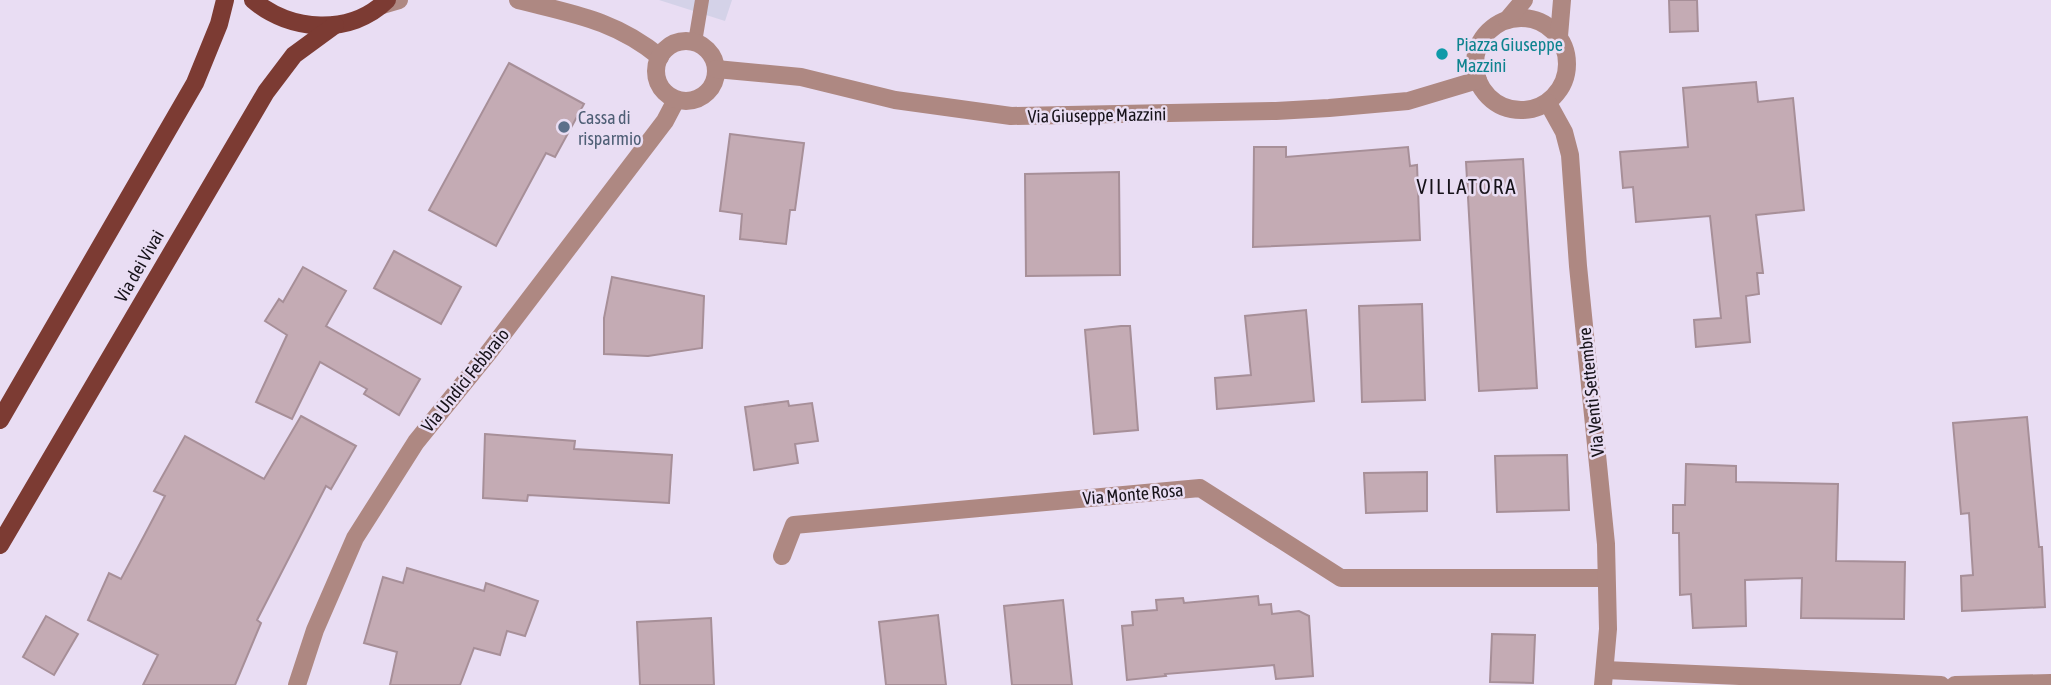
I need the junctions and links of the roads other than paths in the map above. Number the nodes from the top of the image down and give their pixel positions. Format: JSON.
{"nodes":[{"id":1,"x":225,"y":0,"type":"edge"},
{"id":2,"x":253,"y":0,"type":"edge"},
{"id":3,"x":518,"y":0,"type":"edge"},
{"id":4,"x":702,"y":0,"type":"edge"},
{"id":5,"x":1524,"y":0,"type":"edge"},
{"id":6,"x":1562,"y":0,"type":"edge"},
{"id":7,"x":390,"y":2,"type":"edge"},
{"id":8,"x":1507,"y":20,"type":"junction"},
{"id":9,"x":335,"y":25,"type":"junction"},
{"id":10,"x":1559,"y":36,"type":"junction"},
{"id":11,"x":695,"y":42,"type":"junction"},
{"id":12,"x":660,"y":57,"type":"junction"},
{"id":13,"x":716,"y":69,"type":"junction"},
{"id":14,"x":1478,"y":80,"type":"junction"},
{"id":15,"x":676,"y":100,"type":"junction"},
{"id":16,"x":1548,"y":103,"type":"junction"},
{"id":17,"x":0,"y":420,"type":"edge"},
{"id":18,"x":0,"y":545,"type":"edge"},
{"id":19,"x":782,"y":556,"type":"dead end"},
{"id":20,"x":1606,"y":578,"type":"junction"},
{"id":21,"x":1604,"y":678,"type":"edge"},
{"id":22,"x":2051,"y":683,"type":"edge"},
{"id":23,"x":297,"y":685,"type":"edge"},
{"id":24,"x":1941,"y":685,"type":"edge"},
{"id":25,"x":1955,"y":685,"type":"edge"}],
"edges":[{"from":1,"to":17,"type":"main road"},
{"from":2,"to":9,"type":"main road"},
{"from":3,"to":12,"type":"street"},
{"from":4,"to":11,"type":"lane"},
{"from":5,"to":8,"type":"street"},
{"from":6,"to":10,"type":"street"},
{"from":7,"to":9,"type":"main road"},
{"from":8,"to":10,"type":"street"},
{"from":8,"to":14,"type":"street"},
{"from":9,"to":18,"type":"main road","name":"Via dei Vivai"},
{"from":10,"to":16,"type":"street"},
{"from":11,"to":12,"type":"street"},
{"from":11,"to":13,"type":"street"},
{"from":12,"to":15,"type":"street"},
{"from":13,"to":14,"type":"street","name":"Via Giuseppe Mazzini"},
{"from":13,"to":15,"type":"street"},
{"from":14,"to":16,"type":"street"},
{"from":15,"to":23,"type":"street","name":"Via Undici Febbraio"},
{"from":16,"to":20,"type":"street","name":"Via Venti Settembre"},
{"from":19,"to":20,"type":"street","name":"Via Monte Rosa"},
{"from":20,"to":21,"type":"street","name":"Via Venti Settembre"},
{"from":21,"to":24,"type":"street"},
{"from":22,"to":25,"type":"street"}]}
